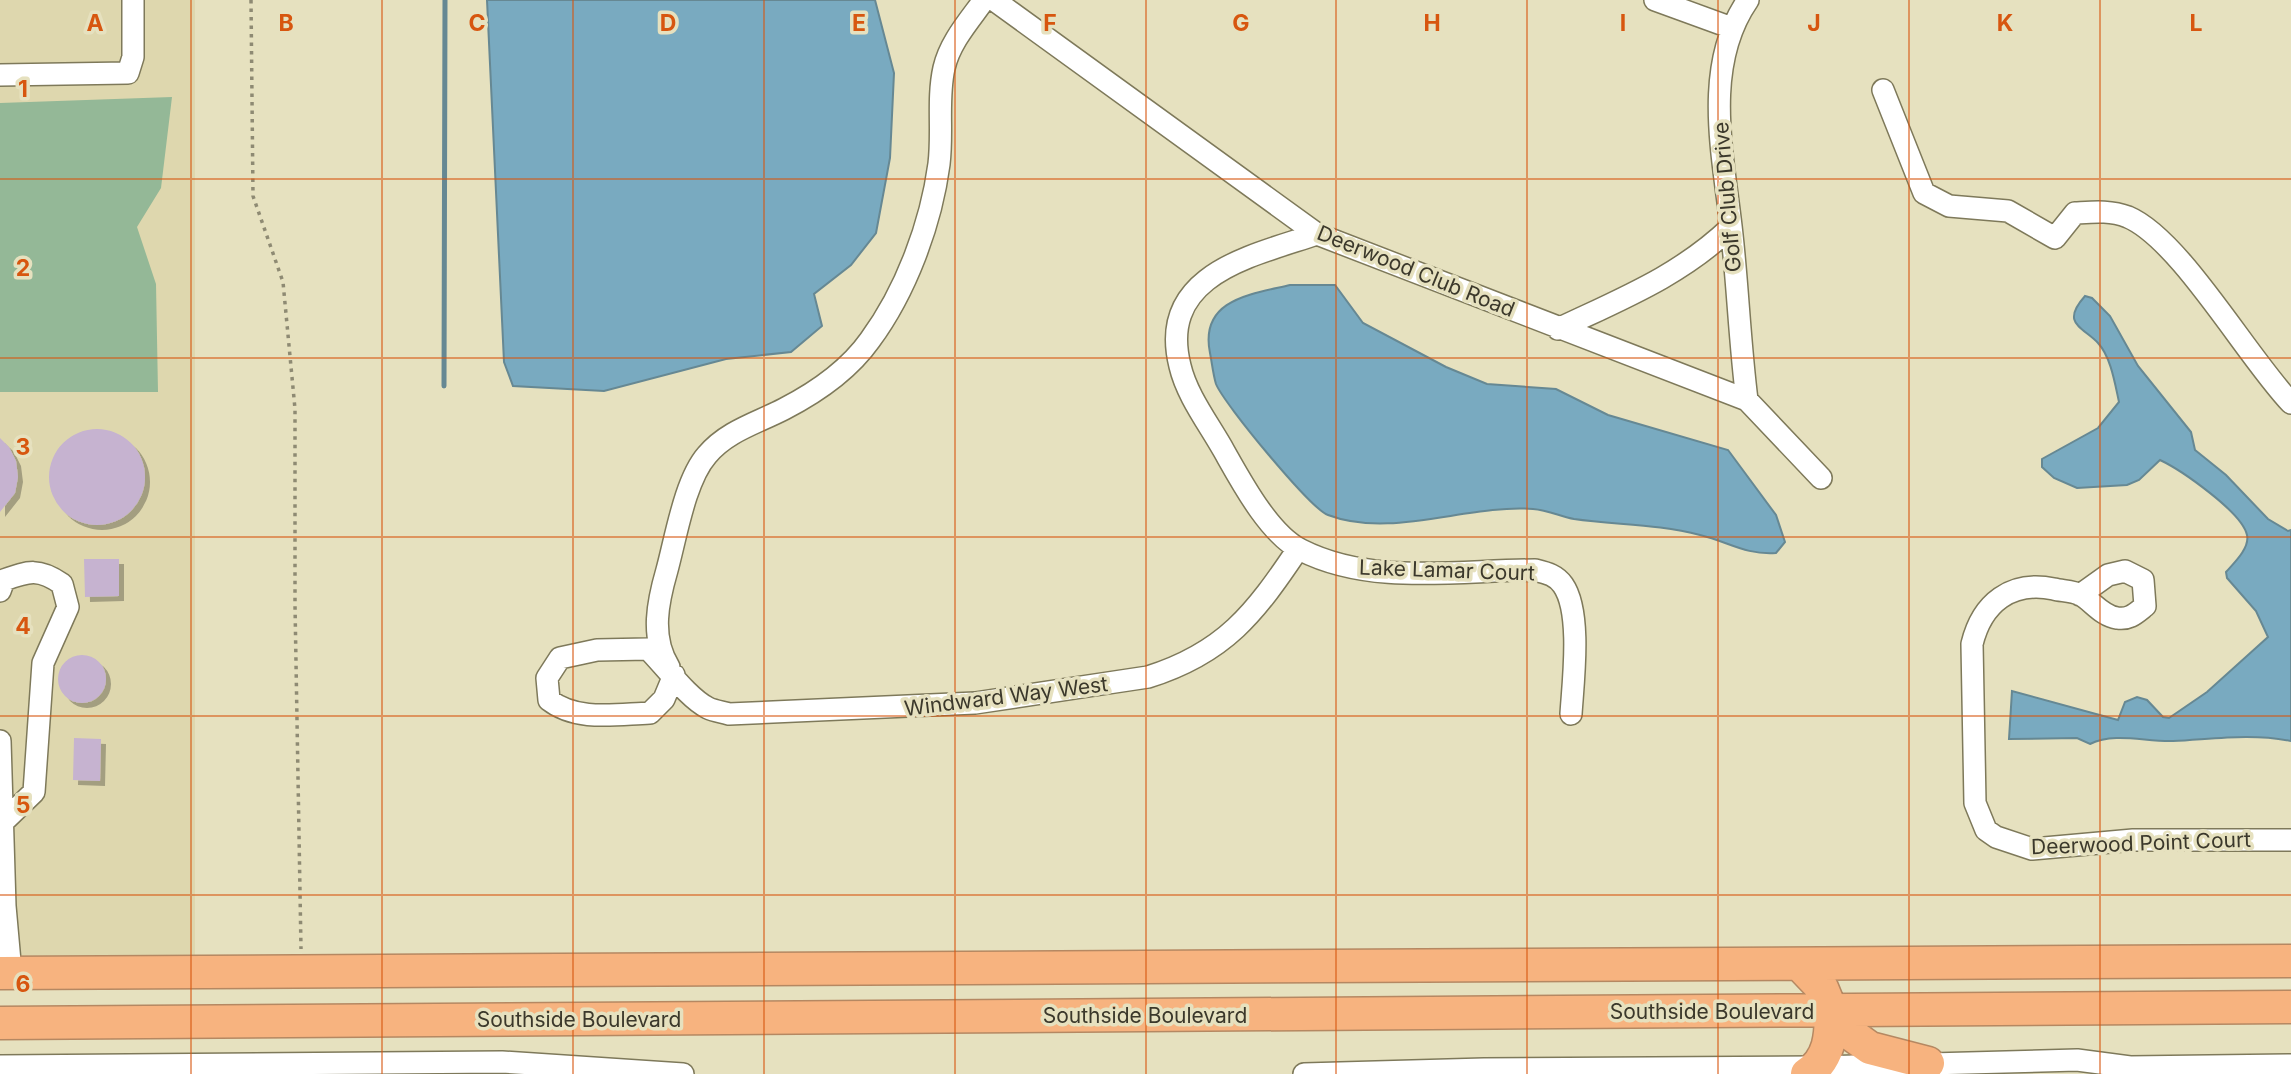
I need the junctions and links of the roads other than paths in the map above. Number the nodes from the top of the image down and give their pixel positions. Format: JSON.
{"nodes":[{"id":1,"x":133,"y":0,"type":"edge"},
{"id":2,"x":984,"y":0,"type":"edge"},
{"id":3,"x":994,"y":0,"type":"edge"},
{"id":4,"x":1655,"y":0,"type":"edge"},
{"id":5,"x":1748,"y":0,"type":"edge"},
{"id":6,"x":1732,"y":28,"type":"junction"},
{"id":7,"x":0,"y":75,"type":"edge"},
{"id":8,"x":1883,"y":90,"type":"dead end"},
{"id":9,"x":1731,"y":227,"type":"junction"},
{"id":10,"x":1317,"y":234,"type":"junction"},
{"id":11,"x":1558,"y":329,"type":"junction"},
{"id":12,"x":1747,"y":400,"type":"junction"},
{"id":13,"x":2291,"y":403,"type":"edge"},
{"id":14,"x":1821,"y":478,"type":"dead end"},
{"id":15,"x":1298,"y":549,"type":"junction"},
{"id":16,"x":0,"y":591,"type":"edge"},
{"id":17,"x":2080,"y":595,"type":"dead end"},
{"id":18,"x":674,"y":675,"type":"junction"},
{"id":19,"x":1571,"y":714,"type":"dead end"},
{"id":20,"x":0,"y":741,"type":"edge"},
{"id":21,"x":4,"y":821,"type":"junction"},
{"id":22,"x":2291,"y":840,"type":"edge"},
{"id":23,"x":2291,"y":961,"type":"edge"},
{"id":24,"x":1800,"y":965,"type":"junction"},
{"id":25,"x":215,"y":971,"type":"junction"},
{"id":26,"x":5,"y":973,"type":"edge"},
{"id":27,"x":2291,"y":1007,"type":"edge"},
{"id":28,"x":1831,"y":1010,"type":"junction"},
{"id":29,"x":213,"y":1022,"type":"junction"},
{"id":30,"x":0,"y":1023,"type":"edge"},
{"id":31,"x":1928,"y":1062,"type":"junction"},
{"id":32,"x":0,"y":1066,"type":"edge"},
{"id":33,"x":502,"y":1068,"type":"edge"},
{"id":34,"x":2284,"y":1068,"type":"edge"},
{"id":35,"x":140,"y":1070,"type":"edge"},
{"id":36,"x":194,"y":1070,"type":"edge"},
{"id":37,"x":2130,"y":1070,"type":"edge"},
{"id":38,"x":1484,"y":1071,"type":"edge"},
{"id":39,"x":1812,"y":1071,"type":"edge"},
{"id":40,"x":683,"y":1074,"type":"edge"},
{"id":41,"x":1304,"y":1074,"type":"edge"}],
"edges":[{"from":1,"to":7,"type":"street"},
{"from":2,"to":18,"type":"street"},
{"from":3,"to":10,"type":"street","name":"Deerwood Club Road"},
{"from":4,"to":6,"type":"street"},
{"from":5,"to":6,"type":"street","name":"Golf Club Drive"},
{"from":6,"to":9,"type":"street","name":"Golf Club Drive"},
{"from":8,"to":13,"type":"street"},
{"from":9,"to":11,"type":"street"},
{"from":9,"to":12,"type":"street","name":"Golf Club Drive"},
{"from":10,"to":11,"type":"street","name":"Deerwood Club Road"},
{"from":10,"to":15,"type":"street","name":"Lake Lamar Court"},
{"from":11,"to":12,"type":"street","name":"Deerwood Club Road"},
{"from":12,"to":14,"type":"street","name":"Deerwood Club Road"},
{"from":15,"to":18,"type":"street","name":"Windward Way West"},
{"from":15,"to":19,"type":"street","name":"Lake Lamar Court"},
{"from":16,"to":21,"type":"street"},
{"from":17,"to":22,"type":"street","name":"Deerwood Point Court"},
{"from":18,"to":18,"type":"street","name":"Windward Way West"},
{"from":20,"to":21,"type":"street"},
{"from":21,"to":26,"type":"street"},
{"from":23,"to":24,"type":"highway"},
{"from":24,"to":25,"type":"highway"},
{"from":24,"to":28,"type":"highway"},
{"from":25,"to":26,"type":"highway"},
{"from":25,"to":29,"type":"highway"},
{"from":27,"to":28,"type":"highway","name":"Southside Boulevard"},
{"from":28,"to":29,"type":"highway","name":"Southside Boulevard"},
{"from":28,"to":31,"type":"highway"},
{"from":28,"to":39,"type":"highway"},
{"from":29,"to":30,"type":"highway","name":"Southside Boulevard"},
{"from":31,"to":37,"type":"street"},
{"from":31,"to":39,"type":"street"},
{"from":32,"to":35,"type":"street"},
{"from":33,"to":36,"type":"street"},
{"from":33,"to":40,"type":"street"},
{"from":34,"to":37,"type":"street"},
{"from":35,"to":36,"type":"street"},
{"from":38,"to":39,"type":"street"},
{"from":38,"to":41,"type":"street"}]}
